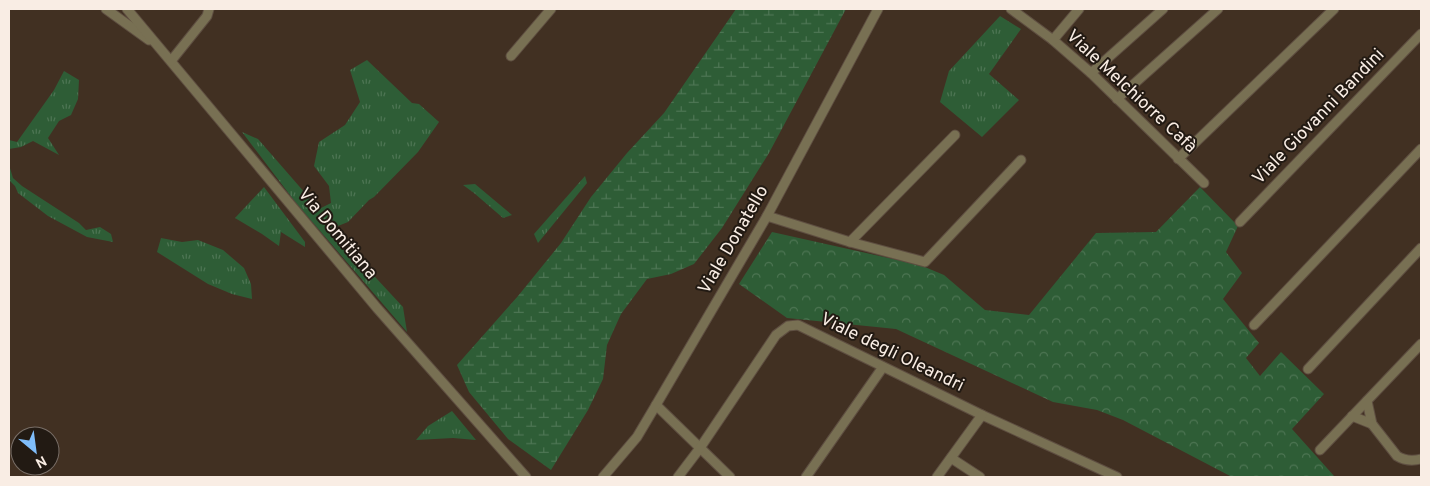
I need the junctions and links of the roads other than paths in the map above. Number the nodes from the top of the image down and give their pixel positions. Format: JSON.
{"nodes":[{"id":1,"x":106,"y":9,"type":"edge"},
{"id":2,"x":127,"y":9,"type":"edge"},
{"id":3,"x":209,"y":9,"type":"edge"},
{"id":4,"x":551,"y":9,"type":"edge"},
{"id":5,"x":878,"y":9,"type":"edge"},
{"id":6,"x":1010,"y":9,"type":"edge"},
{"id":7,"x":1080,"y":9,"type":"edge"},
{"id":8,"x":1163,"y":9,"type":"edge"},
{"id":9,"x":1218,"y":9,"type":"edge"},
{"id":10,"x":1334,"y":9,"type":"edge"},
{"id":11,"x":1421,"y":34,"type":"edge"},
{"id":12,"x":1053,"y":40,"type":"junction"},
{"id":13,"x":159,"y":47,"type":"junction"},
{"id":14,"x":511,"y":56,"type":"dead end"},
{"id":15,"x":171,"y":61,"type":"junction"},
{"id":16,"x":1091,"y":73,"type":"junction"},
{"id":17,"x":1117,"y":99,"type":"junction"},
{"id":18,"x":955,"y":135,"type":"dead end"},
{"id":19,"x":1421,"y":149,"type":"edge"},
{"id":20,"x":1178,"y":159,"type":"junction"},
{"id":21,"x":1021,"y":160,"type":"dead end"},
{"id":22,"x":1204,"y":183,"type":"dead end"},
{"id":23,"x":767,"y":216,"type":"junction"},
{"id":24,"x":1240,"y":222,"type":"dead end"},
{"id":25,"x":850,"y":242,"type":"junction"},
{"id":26,"x":1421,"y":248,"type":"edge"},
{"id":27,"x":1254,"y":325,"type":"dead end"},
{"id":28,"x":1421,"y":344,"type":"edge"},
{"id":29,"x":883,"y":367,"type":"junction"},
{"id":30,"x":1308,"y":370,"type":"dead end"},
{"id":31,"x":1367,"y":401,"type":"junction"},
{"id":32,"x":656,"y":405,"type":"junction"},
{"id":33,"x":982,"y":415,"type":"junction"},
{"id":34,"x":1352,"y":416,"type":"junction"},
{"id":35,"x":1372,"y":424,"type":"junction"},
{"id":36,"x":700,"y":448,"type":"junction"},
{"id":37,"x":1320,"y":450,"type":"dead end"},
{"id":38,"x":951,"y":458,"type":"junction"},
{"id":39,"x":1421,"y":459,"type":"edge"},
{"id":40,"x":526,"y":477,"type":"edge"},
{"id":41,"x":603,"y":477,"type":"edge"},
{"id":42,"x":678,"y":477,"type":"edge"},
{"id":43,"x":730,"y":477,"type":"edge"},
{"id":44,"x":806,"y":477,"type":"edge"},
{"id":45,"x":938,"y":477,"type":"edge"},
{"id":46,"x":980,"y":477,"type":"edge"},
{"id":47,"x":1117,"y":477,"type":"edge"}],
"edges":[{"from":1,"to":13,"type":"street"},
{"from":2,"to":13,"type":"street","name":"Via Domitiana"},
{"from":3,"to":15,"type":"street"},
{"from":4,"to":14,"type":"street"},
{"from":5,"to":23,"type":"street","name":"Viale Donatello"},
{"from":6,"to":12,"type":"street","name":"Viale Melchiorre Cafà"},
{"from":7,"to":12,"type":"street"},
{"from":8,"to":16,"type":"street"},
{"from":9,"to":17,"type":"street"},
{"from":10,"to":20,"type":"street"},
{"from":11,"to":24,"type":"street","name":"Viale Giovanni Bandini"},
{"from":12,"to":16,"type":"street","name":"Viale Melchiorre Cafà"},
{"from":13,"to":15,"type":"street","name":"Via Domitiana"},
{"from":15,"to":40,"type":"street","name":"Via Domitiana"},
{"from":16,"to":17,"type":"street","name":"Viale Melchiorre Cafà"},
{"from":17,"to":20,"type":"street","name":"Viale Melchiorre Cafà"},
{"from":18,"to":25,"type":"street"},
{"from":19,"to":27,"type":"street"},
{"from":20,"to":22,"type":"street","name":"Viale Melchiorre Cafà"},
{"from":21,"to":25,"type":"street"},
{"from":23,"to":25,"type":"street"},
{"from":23,"to":32,"type":"street","name":"Viale Donatello"},
{"from":26,"to":30,"type":"street"},
{"from":28,"to":31,"type":"street"},
{"from":29,"to":33,"type":"street","name":"Viale degli Oleandri"},
{"from":29,"to":36,"type":"street","name":"Viale degli Oleandri"},
{"from":29,"to":44,"type":"street"},
{"from":31,"to":34,"type":"street"},
{"from":31,"to":35,"type":"street"},
{"from":32,"to":36,"type":"street"},
{"from":32,"to":41,"type":"street","name":"Viale Donatello"},
{"from":33,"to":38,"type":"street"},
{"from":33,"to":47,"type":"street","name":"Viale degli Oleandri"},
{"from":34,"to":35,"type":"street"},
{"from":34,"to":37,"type":"street"},
{"from":35,"to":39,"type":"street"},
{"from":36,"to":42,"type":"street","name":"Viale degli Oleandri"},
{"from":36,"to":43,"type":"street"},
{"from":38,"to":45,"type":"street"},
{"from":38,"to":46,"type":"street"}]}
